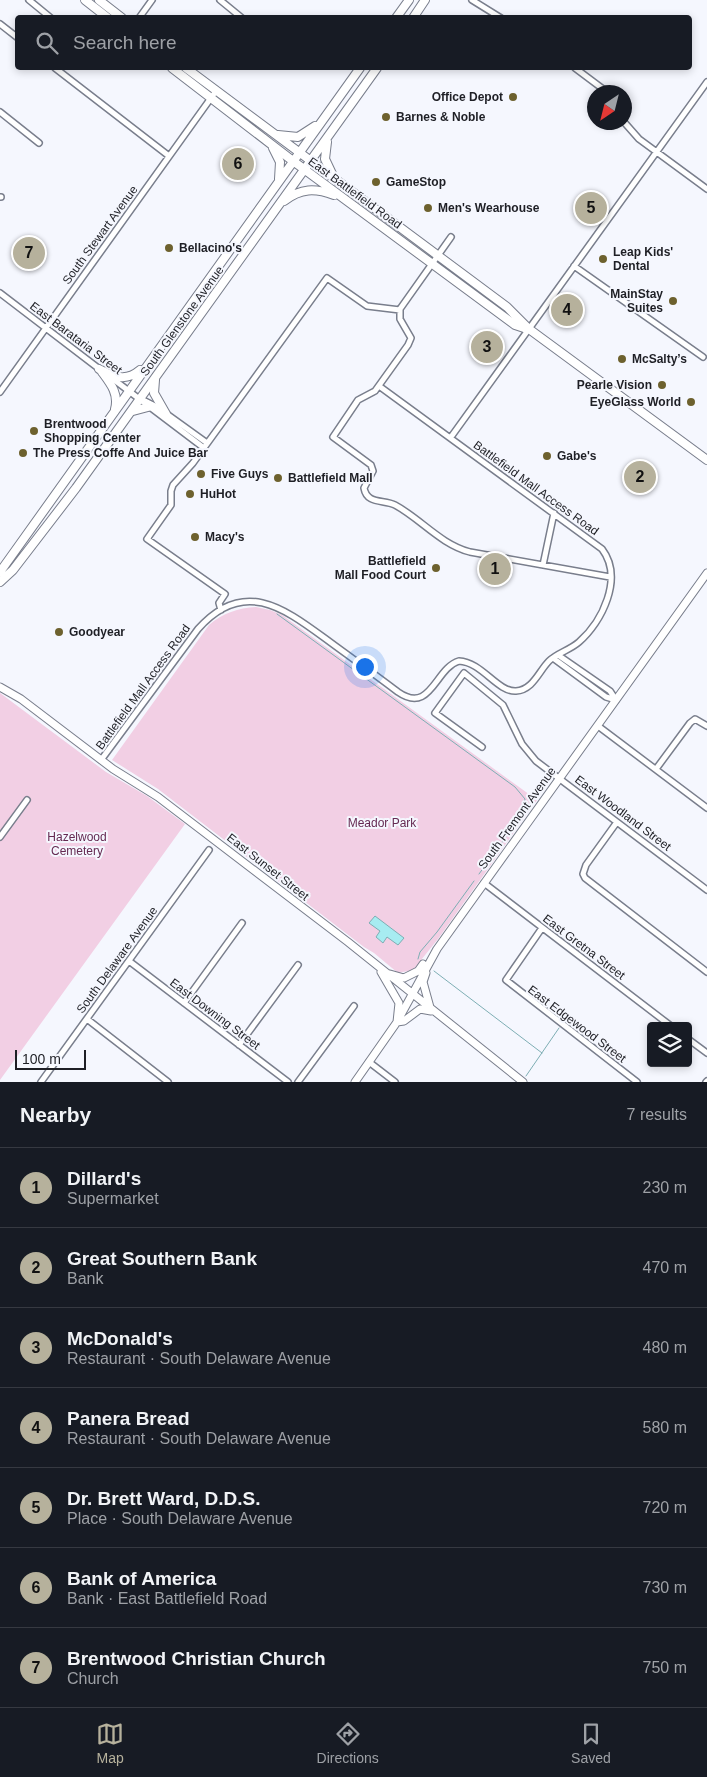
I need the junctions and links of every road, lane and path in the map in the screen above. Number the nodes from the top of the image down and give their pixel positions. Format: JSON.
{"nodes":[{"id":1,"x":29,"y":0,"type":"edge"},
{"id":2,"x":85,"y":0,"type":"edge"},
{"id":3,"x":99,"y":0,"type":"edge"},
{"id":4,"x":152,"y":0,"type":"edge"},
{"id":5,"x":220,"y":0,"type":"edge"},
{"id":6,"x":408,"y":0,"type":"edge"},
{"id":7,"x":426,"y":0,"type":"edge"},
{"id":8,"x":472,"y":0,"type":"edge"},
{"id":9,"x":47,"y":15,"type":"edge"},
{"id":10,"x":104,"y":15,"type":"edge"},
{"id":11,"x":118,"y":15,"type":"edge"},
{"id":12,"x":141,"y":15,"type":"edge"},
{"id":13,"x":238,"y":15,"type":"edge"},
{"id":14,"x":398,"y":15,"type":"edge"},
{"id":15,"x":415,"y":15,"type":"edge"},
{"id":16,"x":496,"y":15,"type":"edge"},
{"id":17,"x":0,"y":24,"type":"edge"},
{"id":18,"x":15,"y":36,"type":"edge"},
{"id":19,"x":58,"y":70,"type":"edge"},
{"id":20,"x":175,"y":70,"type":"edge"},
{"id":21,"x":189,"y":70,"type":"edge"},
{"id":22,"x":359,"y":70,"type":"edge"},
{"id":23,"x":376,"y":70,"type":"edge"},
{"id":24,"x":578,"y":70,"type":"edge"},
{"id":25,"x":707,"y":82,"type":"edge"},
{"id":26,"x":598,"y":85,"type":"edge"},
{"id":27,"x":216,"y":91,"type":"junction"},
{"id":28,"x":211,"y":98,"type":"junction"},
{"id":29,"x":0,"y":112,"type":"edge"},
{"id":30,"x":321,"y":123,"type":"junction"},
{"id":31,"x":630,"y":130,"type":"edge"},
{"id":32,"x":272,"y":132,"type":"junction"},
{"id":33,"x":330,"y":133,"type":"junction"},
{"id":34,"x":39,"y":143,"type":"dead end"},
{"id":35,"x":268,"y":143,"type":"junction"},
{"id":36,"x":656,"y":152,"type":"junction"},
{"id":37,"x":299,"y":153,"type":"junction"},
{"id":38,"x":169,"y":156,"type":"junction"},
{"id":39,"x":311,"y":161,"type":"junction"},
{"id":40,"x":293,"y":162,"type":"junction"},
{"id":41,"x":304,"y":170,"type":"junction"},
{"id":42,"x":338,"y":182,"type":"junction"},
{"id":43,"x":278,"y":183,"type":"junction"},
{"id":44,"x":707,"y":188,"type":"edge"},
{"id":45,"x":343,"y":198,"type":"junction"},
{"id":46,"x":279,"y":206,"type":"junction"},
{"id":47,"x":451,"y":237,"type":"dead end"},
{"id":48,"x":437,"y":256,"type":"junction"},
{"id":49,"x":431,"y":263,"type":"junction"},
{"id":50,"x":574,"y":266,"type":"junction"},
{"id":51,"x":0,"y":293,"type":"edge"},
{"id":52,"x":400,"y":309,"type":"junction"},
{"id":53,"x":45,"y":328,"type":"junction"},
{"id":54,"x":529,"y":329,"type":"junction"},
{"id":55,"x":703,"y":357,"type":"dead end"},
{"id":56,"x":153,"y":358,"type":"junction"},
{"id":57,"x":99,"y":369,"type":"junction"},
{"id":58,"x":156,"y":377,"type":"junction"},
{"id":59,"x":379,"y":386,"type":"junction"},
{"id":60,"x":129,"y":391,"type":"junction"},
{"id":61,"x":0,"y":392,"type":"edge"},
{"id":62,"x":140,"y":399,"type":"junction"},
{"id":63,"x":148,"y":407,"type":"junction"},
{"id":64,"x":114,"y":412,"type":"junction"},
{"id":65,"x":131,"y":412,"type":"junction"},
{"id":66,"x":166,"y":414,"type":"junction"},
{"id":67,"x":451,"y":437,"type":"junction"},
{"id":68,"x":206,"y":446,"type":"junction"},
{"id":69,"x":707,"y":460,"type":"edge"},
{"id":70,"x":554,"y":514,"type":"junction"},
{"id":71,"x":543,"y":565,"type":"junction"},
{"id":72,"x":0,"y":572,"type":"edge"},
{"id":73,"x":707,"y":573,"type":"edge"},
{"id":74,"x":610,"y":577,"type":"junction"},
{"id":75,"x":0,"y":582,"type":"edge"},
{"id":76,"x":221,"y":610,"type":"junction"},
{"id":77,"x":572,"y":648,"type":"junction"},
{"id":78,"x":555,"y":656,"type":"junction"},
{"id":79,"x":576,"y":666,"type":"junction"},
{"id":80,"x":0,"y":687,"type":"edge"},
{"id":81,"x":616,"y":700,"type":"junction"},
{"id":82,"x":598,"y":726,"type":"junction"},
{"id":83,"x":707,"y":726,"type":"edge"},
{"id":84,"x":482,"y":747,"type":"dead end"},
{"id":85,"x":101,"y":760,"type":"junction"},
{"id":86,"x":656,"y":770,"type":"junction"},
{"id":87,"x":560,"y":778,"type":"junction"},
{"id":88,"x":27,"y":800,"type":"dead end"},
{"id":89,"x":707,"y":808,"type":"edge"},
{"id":90,"x":618,"y":822,"type":"junction"},
{"id":91,"x":0,"y":837,"type":"edge"},
{"id":92,"x":209,"y":850,"type":"dead end"},
{"id":93,"x":484,"y":883,"type":"junction"},
{"id":94,"x":707,"y":890,"type":"edge"},
{"id":95,"x":242,"y":923,"type":"dead end"},
{"id":96,"x":542,"y":928,"type":"junction"},
{"id":97,"x":432,"y":956,"type":"junction"},
{"id":98,"x":129,"y":961,"type":"junction"},
{"id":99,"x":298,"y":965,"type":"dead end"},
{"id":100,"x":378,"y":968,"type":"junction"},
{"id":101,"x":707,"y":972,"type":"edge"},
{"id":102,"x":411,"y":995,"type":"junction"},
{"id":103,"x":184,"y":1003,"type":"junction"},
{"id":104,"x":354,"y":1006,"type":"dead end"},
{"id":105,"x":432,"y":1011,"type":"junction"},
{"id":106,"x":87,"y":1019,"type":"junction"},
{"id":107,"x":397,"y":1022,"type":"junction"},
{"id":108,"x":666,"y":1022,"type":"edge"},
{"id":109,"x":692,"y":1042,"type":"edge"},
{"id":110,"x":240,"y":1045,"type":"junction"},
{"id":111,"x":707,"y":1053,"type":"edge"},
{"id":112,"x":369,"y":1062,"type":"junction"},
{"id":113,"x":42,"y":1080,"type":"edge"},
{"id":114,"x":49,"y":1082,"type":"edge"},
{"id":115,"x":168,"y":1082,"type":"edge"},
{"id":116,"x":288,"y":1082,"type":"edge"},
{"id":117,"x":298,"y":1082,"type":"edge"},
{"id":118,"x":354,"y":1082,"type":"edge"},
{"id":119,"x":394,"y":1082,"type":"edge"},
{"id":120,"x":521,"y":1082,"type":"edge"},
{"id":121,"x":636,"y":1082,"type":"edge"}],
"edges":[{"from":1,"to":9,"type":"street"},
{"from":2,"to":10,"type":"main road"},
{"from":3,"to":11,"type":"main road"},
{"from":4,"to":12,"type":"street"},
{"from":5,"to":13,"type":"street"},
{"from":6,"to":14,"type":"main road"},
{"from":7,"to":15,"type":"main road"},
{"from":8,"to":16,"type":"street"},
{"from":17,"to":18,"type":"street"},
{"from":19,"to":38,"type":"street"},
{"from":20,"to":28,"type":"main road","name":"East Battlefield Road"},
{"from":21,"to":27,"type":"main road","name":"East Battlefield Road"},
{"from":22,"to":30,"type":"main road","name":"South Glenstone Avenue"},
{"from":23,"to":33,"type":"main road","name":"South Glenstone Avenue"},
{"from":24,"to":26,"type":"street"},
{"from":25,"to":36,"type":"street"},
{"from":27,"to":28,"type":"street","name":"South Stewart Avenue"},
{"from":27,"to":32,"type":"main road","name":"East Battlefield Road"},
{"from":28,"to":35,"type":"main road","name":"East Battlefield Road"},
{"from":28,"to":38,"type":"street","name":"South Stewart Avenue"},
{"from":29,"to":34,"type":"street"},
{"from":30,"to":32,"type":"main road"},
{"from":30,"to":37,"type":"main road","name":"South Glenstone Avenue"},
{"from":31,"to":36,"type":"street"},
{"from":32,"to":37,"type":"main road","name":"East Battlefield Road"},
{"from":33,"to":39,"type":"main road","name":"South Glenstone Avenue"},
{"from":33,"to":42,"type":"main road"},
{"from":35,"to":40,"type":"main road","name":"East Battlefield Road"},
{"from":35,"to":43,"type":"main road"},
{"from":36,"to":44,"type":"street"},
{"from":36,"to":50,"type":"street"},
{"from":37,"to":39,"type":"main road","name":"East Battlefield Road"},
{"from":37,"to":40,"type":"main road","name":"South Glenstone Avenue"},
{"from":38,"to":53,"type":"street","name":"South Stewart Avenue"},
{"from":39,"to":41,"type":"main road","name":"South Glenstone Avenue"},
{"from":39,"to":42,"type":"main road","name":"East Battlefield Road"},
{"from":40,"to":41,"type":"main road","name":"East Battlefield Road"},
{"from":40,"to":43,"type":"main road","name":"South Glenstone Avenue"},
{"from":41,"to":45,"type":"main road","name":"East Battlefield Road"},
{"from":41,"to":46,"type":"main road","name":"South Glenstone Avenue"},
{"from":42,"to":48,"type":"main road","name":"East Battlefield Road"},
{"from":43,"to":56,"type":"main road","name":"South Glenstone Avenue"},
{"from":45,"to":46,"type":"main road"},
{"from":45,"to":49,"type":"main road","name":"East Battlefield Road"},
{"from":46,"to":58,"type":"main road","name":"South Glenstone Avenue"},
{"from":47,"to":48,"type":"street"},
{"from":48,"to":49,"type":"street"},
{"from":48,"to":54,"type":"main road","name":"East Battlefield Road"},
{"from":49,"to":52,"type":"street"},
{"from":49,"to":54,"type":"main road","name":"East Battlefield Road"},
{"from":50,"to":54,"type":"street"},
{"from":50,"to":55,"type":"street"},
{"from":51,"to":53,"type":"street","name":"East Barataria Street"},
{"from":52,"to":59,"type":"street"},
{"from":52,"to":68,"type":"street"},
{"from":53,"to":57,"type":"street","name":"East Barataria Street"},
{"from":53,"to":61,"type":"street","name":"South Stewart Avenue"},
{"from":54,"to":67,"type":"street"},
{"from":54,"to":69,"type":"main road","name":"East Battlefield Road"},
{"from":56,"to":57,"type":"main road"},
{"from":56,"to":60,"type":"main road","name":"South Glenstone Avenue"},
{"from":57,"to":60,"type":"street","name":"East Barataria Street"},
{"from":57,"to":64,"type":"main road"},
{"from":58,"to":62,"type":"main road","name":"South Glenstone Avenue"},
{"from":58,"to":66,"type":"main road"},
{"from":59,"to":67,"type":"street","name":"Battlefield Mall Access Road"},
{"from":59,"to":71,"type":"street"},
{"from":60,"to":62,"type":"street","name":"East Barataria Street"},
{"from":60,"to":64,"type":"main road","name":"South Glenstone Avenue"},
{"from":62,"to":63,"type":"street"},
{"from":62,"to":65,"type":"main road","name":"South Glenstone Avenue"},
{"from":62,"to":66,"type":"street"},
{"from":63,"to":65,"type":"main road"},
{"from":63,"to":68,"type":"street"},
{"from":64,"to":72,"type":"main road","name":"South Glenstone Avenue"},
{"from":65,"to":75,"type":"main road","name":"South Glenstone Avenue"},
{"from":66,"to":68,"type":"street"},
{"from":67,"to":70,"type":"street","name":"Battlefield Mall Access Road"},
{"from":68,"to":76,"type":"street"},
{"from":70,"to":71,"type":"street"},
{"from":70,"to":74,"type":"street","name":"Battlefield Mall Access Road"},
{"from":71,"to":74,"type":"street"},
{"from":73,"to":81,"type":"main road","name":"South Fremont Avenue"},
{"from":74,"to":77,"type":"street","name":"Battlefield Mall Access Road"},
{"from":76,"to":78,"type":"street","name":"Battlefield Mall Access Road"},
{"from":76,"to":85,"type":"street","name":"Battlefield Mall Access Road"},
{"from":77,"to":78,"type":"street","name":"Battlefield Mall Access Road"},
{"from":77,"to":79,"type":"street"},
{"from":78,"to":79,"type":"street"},
{"from":78,"to":81,"type":"street"},
{"from":79,"to":81,"type":"street"},
{"from":80,"to":85,"type":"main road","name":"East Sunset Street"},
{"from":81,"to":82,"type":"main road","name":"South Fremont Avenue"},
{"from":82,"to":86,"type":"street"},
{"from":82,"to":87,"type":"main road","name":"South Fremont Avenue"},
{"from":83,"to":86,"type":"street"},
{"from":84,"to":87,"type":"street","name":"East Woodland Street"},
{"from":85,"to":100,"type":"main road","name":"East Sunset Street"},
{"from":86,"to":89,"type":"street"},
{"from":87,"to":90,"type":"street","name":"East Woodland Street"},
{"from":87,"to":93,"type":"main road","name":"South Fremont Avenue"},
{"from":88,"to":91,"type":"street"},
{"from":90,"to":94,"type":"street","name":"East Woodland Street"},
{"from":90,"to":101,"type":"street"},
{"from":92,"to":98,"type":"street","name":"South Delaware Avenue"},
{"from":93,"to":96,"type":"street","name":"East Gretna Street"},
{"from":93,"to":97,"type":"main road","name":"South Fremont Avenue"},
{"from":95,"to":103,"type":"street"},
{"from":96,"to":108,"type":"street","name":"East Gretna Street"},
{"from":96,"to":121,"type":"street","name":"East Edgewood Street"},
{"from":97,"to":100,"type":"main road"},
{"from":97,"to":102,"type":"main road","name":"South Fremont Avenue"},
{"from":97,"to":105,"type":"main road"},
{"from":98,"to":103,"type":"street","name":"East Downing Street"},
{"from":98,"to":106,"type":"street","name":"South Delaware Avenue"},
{"from":99,"to":110,"type":"street"},
{"from":100,"to":102,"type":"main road","name":"East Sunset Street"},
{"from":100,"to":107,"type":"main road"},
{"from":102,"to":105,"type":"main road","name":"East Sunset Street"},
{"from":102,"to":107,"type":"main road","name":"South Fremont Avenue"},
{"from":103,"to":110,"type":"street","name":"East Downing Street"},
{"from":104,"to":117,"type":"street"},
{"from":105,"to":107,"type":"main road"},
{"from":105,"to":120,"type":"main road","name":"East Sunset Street"},
{"from":106,"to":113,"type":"street","name":"South Delaware Avenue"},
{"from":106,"to":115,"type":"street"},
{"from":107,"to":112,"type":"main road","name":"South Fremont Avenue"},
{"from":109,"to":111,"type":"street"},
{"from":110,"to":116,"type":"street","name":"East Downing Street"},
{"from":112,"to":118,"type":"main road","name":"South Fremont Avenue"},
{"from":112,"to":119,"type":"street"},
{"from":113,"to":114,"type":"street"}]}
